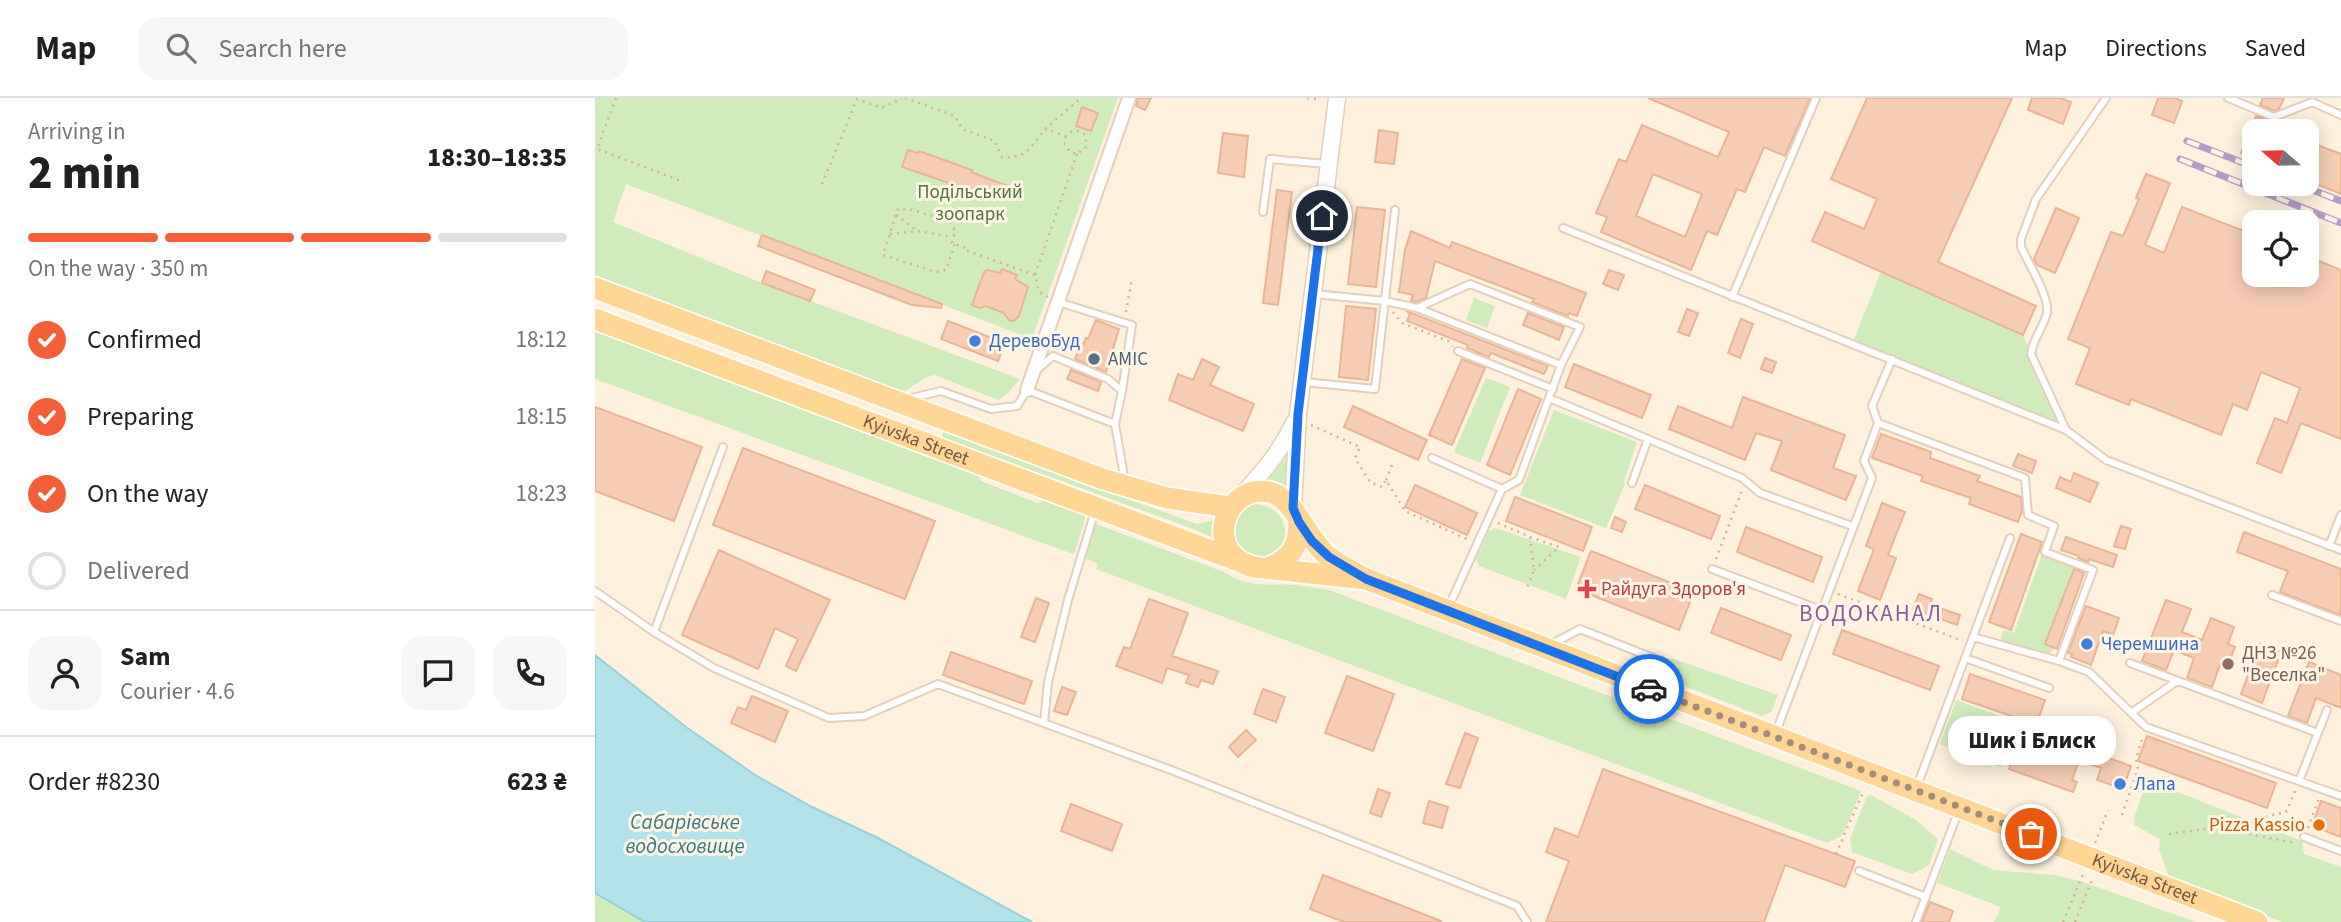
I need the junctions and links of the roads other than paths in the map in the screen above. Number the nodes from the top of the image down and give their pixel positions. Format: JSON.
{"nodes":[{"id":1,"x":1129,"y":98,"type":"edge"},
{"id":2,"x":1816,"y":98,"type":"edge"},
{"id":3,"x":2106,"y":98,"type":"edge"},
{"id":4,"x":2228,"y":98,"type":"edge"},
{"id":5,"x":1329,"y":99,"type":"edge"},
{"id":6,"x":2341,"y":115,"type":"edge"},
{"id":7,"x":1328,"y":164,"type":"junction"},
{"id":8,"x":1395,"y":210,"type":"dead end"},
{"id":9,"x":1263,"y":212,"type":"dead end"},
{"id":10,"x":1563,"y":228,"type":"dead end"},
{"id":11,"x":595,"y":288,"type":"edge"},
{"id":12,"x":1312,"y":294,"type":"junction"},
{"id":13,"x":1732,"y":297,"type":"junction"},
{"id":14,"x":1384,"y":301,"type":"junction"},
{"id":15,"x":1058,"y":302,"type":"junction"},
{"id":16,"x":1417,"y":308,"type":"junction"},
{"id":17,"x":595,"y":318,"type":"edge"},
{"id":18,"x":1458,"y":351,"type":"road end"},
{"id":19,"x":1892,"y":359,"type":"junction"},
{"id":20,"x":1561,"y":365,"type":"junction"},
{"id":21,"x":1033,"y":373,"type":"junction"},
{"id":22,"x":1302,"y":382,"type":"junction"},
{"id":23,"x":1553,"y":389,"type":"junction"},
{"id":24,"x":1027,"y":390,"type":"junction"},
{"id":25,"x":1122,"y":391,"type":"junction"},
{"id":26,"x":1549,"y":398,"type":"junction"},
{"id":27,"x":895,"y":401,"type":"junction"},
{"id":28,"x":1298,"y":414,"type":"junction"},
{"id":29,"x":937,"y":416,"type":"junction"},
{"id":30,"x":1878,"y":423,"type":"junction"},
{"id":31,"x":1115,"y":424,"type":"junction"},
{"id":32,"x":2066,"y":430,"type":"junction"},
{"id":33,"x":1648,"y":439,"type":"junction"},
{"id":34,"x":926,"y":443,"type":"junction"},
{"id":35,"x":723,"y":447,"type":"dead end"},
{"id":36,"x":1433,"y":458,"type":"dead end"},
{"id":37,"x":1632,"y":483,"type":"dead end"},
{"id":38,"x":1126,"y":487,"type":"junction"},
{"id":39,"x":1502,"y":489,"type":"junction"},
{"id":40,"x":1235,"y":503,"type":"junction"},
{"id":41,"x":1096,"y":508,"type":"junction"},
{"id":42,"x":1296,"y":515,"type":"junction"},
{"id":43,"x":2341,"y":515,"type":"edge"},
{"id":44,"x":1852,"y":526,"type":"junction"},
{"id":45,"x":2338,"y":532,"type":"edge"},
{"id":46,"x":2010,"y":538,"type":"dead end"},
{"id":47,"x":2329,"y":545,"type":"junction"},
{"id":48,"x":2341,"y":550,"type":"edge"},
{"id":49,"x":1238,"y":561,"type":"junction"},
{"id":50,"x":1268,"y":568,"type":"junction"},
{"id":51,"x":1713,"y":569,"type":"road end"},
{"id":52,"x":1366,"y":579,"type":"junction"},
{"id":53,"x":595,"y":591,"type":"edge"},
{"id":54,"x":2272,"y":595,"type":"dead end"},
{"id":55,"x":1821,"y":610,"type":"junction"},
{"id":56,"x":1447,"y":611,"type":"junction"},
{"id":57,"x":2341,"y":621,"type":"edge"},
{"id":58,"x":654,"y":632,"type":"junction"},
{"id":59,"x":1972,"y":640,"type":"junction"},
{"id":60,"x":1545,"y":648,"type":"junction"},
{"id":61,"x":1965,"y":658,"type":"junction"},
{"id":62,"x":2059,"y":661,"type":"junction"},
{"id":63,"x":2130,"y":663,"type":"dead end"},
{"id":64,"x":2177,"y":681,"type":"junction"},
{"id":65,"x":2049,"y":688,"type":"dead end"},
{"id":66,"x":1679,"y":701,"type":"junction"},
{"id":67,"x":2327,"y":710,"type":"dead end"},
{"id":68,"x":2131,"y":713,"type":"junction"},
{"id":69,"x":1044,"y":723,"type":"junction"},
{"id":70,"x":2318,"y":733,"type":"junction"},
{"id":71,"x":1774,"y":737,"type":"junction"},
{"id":72,"x":2299,"y":781,"type":"junction"},
{"id":73,"x":1915,"y":790,"type":"junction"},
{"id":74,"x":2341,"y":796,"type":"edge"},
{"id":75,"x":1960,"y":807,"type":"junction"},
{"id":76,"x":2304,"y":837,"type":"road end"},
{"id":77,"x":2341,"y":851,"type":"edge"},
{"id":78,"x":1859,"y":871,"type":"dead end"},
{"id":79,"x":1926,"y":897,"type":"junction"},
{"id":80,"x":1527,"y":922,"type":"edge"},
{"id":81,"x":1916,"y":922,"type":"edge"},
{"id":82,"x":2257,"y":922,"type":"edge"}],
"edges":[{"from":1,"to":15,"type":"street"},
{"from":2,"to":13,"type":"lane"},
{"from":3,"to":32,"type":"lane"},
{"from":4,"to":6,"type":"lane"},
{"from":5,"to":7,"type":"street"},
{"from":7,"to":9,"type":"lane"},
{"from":7,"to":12,"type":"street"},
{"from":8,"to":14,"type":"lane"},
{"from":10,"to":13,"type":"lane"},
{"from":11,"to":27,"type":"main road","name":"Kyivska Street"},
{"from":12,"to":14,"type":"lane"},
{"from":12,"to":22,"type":"street"},
{"from":13,"to":19,"type":"lane"},
{"from":14,"to":16,"type":"lane"},
{"from":14,"to":22,"type":"lane"},
{"from":15,"to":21,"type":"street"},
{"from":15,"to":25,"type":"lane"},
{"from":16,"to":20,"type":"lane"},
{"from":16,"to":20,"type":"lane"},
{"from":17,"to":34,"type":"main road","name":"Kyivska Street"},
{"from":18,"to":23,"type":"lane"},
{"from":19,"to":30,"type":"lane"},
{"from":19,"to":32,"type":"lane"},
{"from":20,"to":23,"type":"lane"},
{"from":21,"to":24,"type":"street"},
{"from":21,"to":25,"type":"lane"},
{"from":22,"to":28,"type":"street"},
{"from":23,"to":26,"type":"lane"},
{"from":24,"to":27,"type":"lane"},
{"from":24,"to":31,"type":"lane"},
{"from":25,"to":31,"type":"lane"},
{"from":26,"to":33,"type":"lane"},
{"from":26,"to":39,"type":"lane"},
{"from":27,"to":29,"type":"main road","name":"Kyivska Street"},
{"from":28,"to":40,"type":"street"},
{"from":28,"to":42,"type":"street"},
{"from":29,"to":34,"type":"main road"},
{"from":29,"to":38,"type":"main road","name":"Kyivska Street"},
{"from":30,"to":44,"type":"lane"},
{"from":30,"to":62,"type":"lane"},
{"from":31,"to":38,"type":"lane"},
{"from":32,"to":47,"type":"lane"},
{"from":33,"to":37,"type":"lane"},
{"from":33,"to":44,"type":"lane"},
{"from":34,"to":41,"type":"main road","name":"Kyivska Street"},
{"from":35,"to":58,"type":"lane"},
{"from":36,"to":39,"type":"lane"},
{"from":38,"to":40,"type":"main road","name":"Kyivska Street"},
{"from":39,"to":56,"type":"lane"},
{"from":40,"to":42,"type":"main road"},
{"from":40,"to":49,"type":"main road"},
{"from":41,"to":49,"type":"main road","name":"Kyivska Street"},
{"from":41,"to":69,"type":"lane"},
{"from":42,"to":50,"type":"main road"},
{"from":42,"to":52,"type":"main road"},
{"from":43,"to":45,"type":"lane"},
{"from":44,"to":55,"type":"lane"},
{"from":45,"to":47,"type":"lane"},
{"from":46,"to":59,"type":"lane"},
{"from":47,"to":48,"type":"lane"},
{"from":49,"to":50,"type":"main road"},
{"from":50,"to":52,"type":"main road"},
{"from":51,"to":55,"type":"lane"},
{"from":52,"to":56,"type":"main road","name":"Kyivska Street"},
{"from":53,"to":58,"type":"lane"},
{"from":54,"to":57,"type":"lane"},
{"from":55,"to":71,"type":"lane"},
{"from":56,"to":60,"type":"main road","name":"Kyivska Street"},
{"from":58,"to":69,"type":"lane"},
{"from":59,"to":61,"type":"lane"},
{"from":59,"to":62,"type":"lane"},
{"from":60,"to":66,"type":"main road","name":"Kyivska Street"},
{"from":60,"to":66,"type":"lane"},
{"from":61,"to":65,"type":"lane"},
{"from":61,"to":73,"type":"lane"},
{"from":62,"to":68,"type":"lane"},
{"from":63,"to":64,"type":"lane"},
{"from":64,"to":68,"type":"lane"},
{"from":64,"to":70,"type":"lane"},
{"from":66,"to":71,"type":"main road","name":"Kyivska Street"},
{"from":67,"to":70,"type":"lane"},
{"from":68,"to":72,"type":"lane"},
{"from":69,"to":80,"type":"lane"},
{"from":70,"to":72,"type":"lane"},
{"from":71,"to":73,"type":"main road","name":"Kyivska Street"},
{"from":72,"to":74,"type":"lane"},
{"from":73,"to":75,"type":"main road","name":"Kyivska Street"},
{"from":75,"to":79,"type":"lane"},
{"from":75,"to":82,"type":"main road","name":"Kyivska Street"},
{"from":76,"to":77,"type":"lane"},
{"from":78,"to":79,"type":"lane"},
{"from":79,"to":81,"type":"lane"}]}
